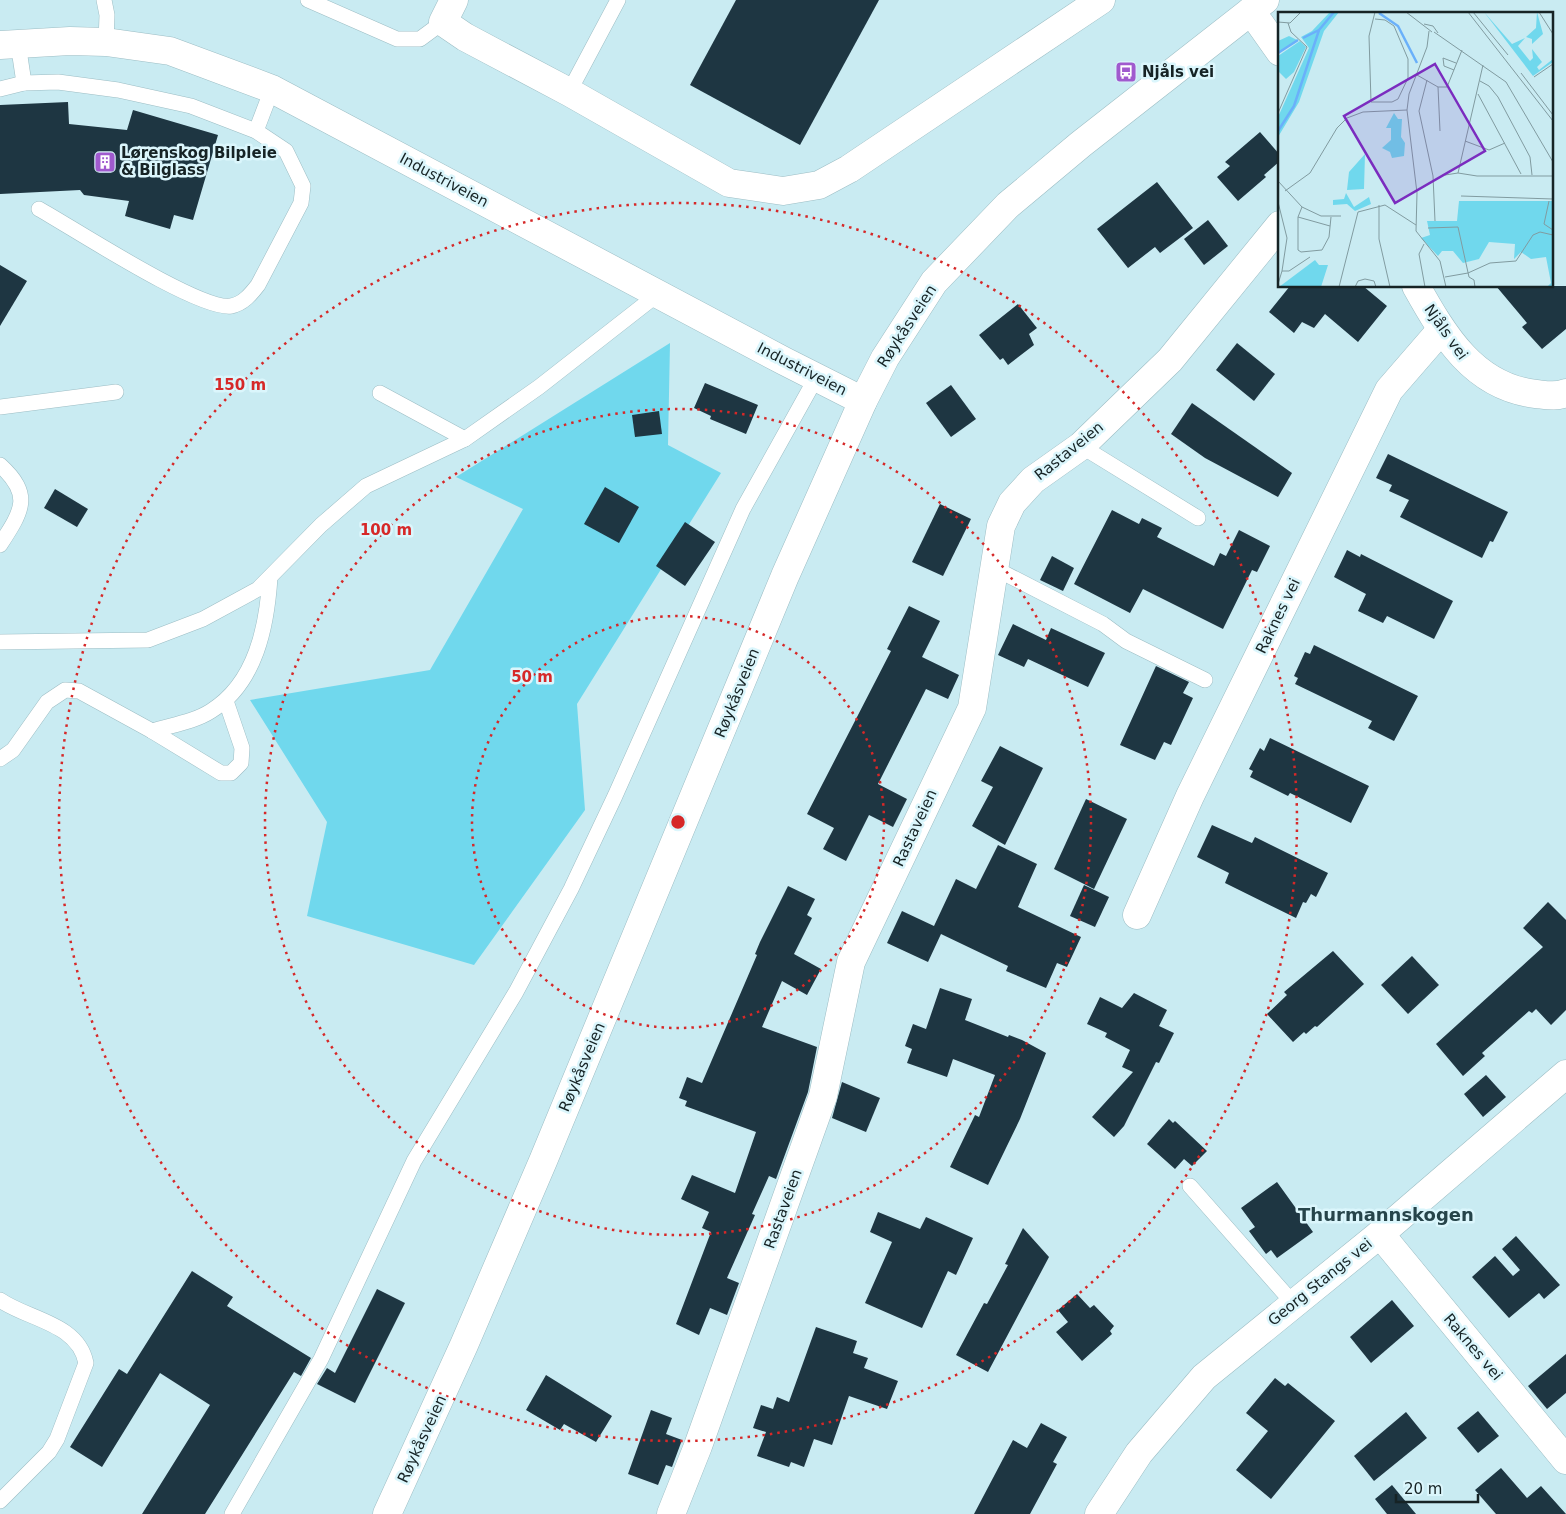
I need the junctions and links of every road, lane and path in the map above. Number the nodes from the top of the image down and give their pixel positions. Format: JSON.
{"nodes":[{"id":1,"x":104,"y":0,"type":"edge"},
{"id":2,"x":308,"y":0,"type":"edge"},
{"id":3,"x":618,"y":0,"type":"edge"},
{"id":4,"x":1101,"y":0,"type":"edge"},
{"id":5,"x":1258,"y":5,"type":"edge"},
{"id":6,"x":449,"y":11,"type":"edge"},
{"id":7,"x":106,"y":42,"type":"junction"},
{"id":8,"x":9,"y":44,"type":"edge"},
{"id":9,"x":1278,"y":48,"type":"edge"},
{"id":10,"x":24,"y":84,"type":"junction"},
{"id":11,"x":0,"y":89,"type":"edge"},
{"id":12,"x":272,"y":89,"type":"junction"},
{"id":13,"x":569,"y":92,"type":"junction"},
{"id":14,"x":256,"y":131,"type":"junction"},
{"id":15,"x":39,"y":209,"type":"dead end"},
{"id":16,"x":1278,"y":227,"type":"edge"},
{"id":17,"x":1417,"y":288,"type":"edge"},
{"id":18,"x":658,"y":294,"type":"junction"},
{"id":19,"x":1441,"y":330,"type":"junction"},
{"id":20,"x":816,"y":378,"type":"junction"},
{"id":21,"x":116,"y":392,"type":"dead end"},
{"id":22,"x":380,"y":393,"type":"dead end"},
{"id":23,"x":1566,"y":393,"type":"edge"},
{"id":24,"x":863,"y":401,"type":"junction"},
{"id":25,"x":0,"y":407,"type":"edge"},
{"id":26,"x":464,"y":439,"type":"junction"},
{"id":27,"x":1081,"y":446,"type":"junction"},
{"id":28,"x":0,"y":465,"type":"edge"},
{"id":29,"x":1198,"y":518,"type":"dead end"},
{"id":30,"x":0,"y":545,"type":"edge"},
{"id":31,"x":994,"y":568,"type":"junction"},
{"id":32,"x":270,"y":576,"type":"junction"},
{"id":33,"x":0,"y":642,"type":"edge"},
{"id":34,"x":1205,"y":680,"type":"dead end"},
{"id":35,"x":226,"y":701,"type":"junction"},
{"id":36,"x":152,"y":731,"type":"junction"},
{"id":37,"x":0,"y":759,"type":"edge"},
{"id":38,"x":1137,"y":915,"type":"dead end"},
{"id":39,"x":1566,"y":1074,"type":"edge"},
{"id":40,"x":1190,"y":1186,"type":"dead end"},
{"id":41,"x":1380,"y":1234,"type":"junction"},
{"id":42,"x":0,"y":1300,"type":"edge"},
{"id":43,"x":1294,"y":1303,"type":"junction"},
{"id":44,"x":1566,"y":1460,"type":"edge"},
{"id":45,"x":0,"y":1501,"type":"edge"},
{"id":46,"x":232,"y":1514,"type":"edge"},
{"id":47,"x":387,"y":1514,"type":"edge"},
{"id":48,"x":671,"y":1514,"type":"edge"},
{"id":49,"x":1099,"y":1514,"type":"edge"}],
"edges":[{"from":1,"to":7,"type":"lane"},
{"from":2,"to":6,"type":"lane"},
{"from":3,"to":13,"type":"lane"},
{"from":4,"to":13,"type":"street"},
{"from":5,"to":9,"type":"street"},
{"from":5,"to":24,"type":"street","name":"Røykåsveien"},
{"from":6,"to":13,"type":"street"},
{"from":7,"to":8,"type":"street","name":"Industriveien"},
{"from":7,"to":12,"type":"street","name":"Industriveien"},
{"from":8,"to":10,"type":"lane"},
{"from":10,"to":11,"type":"lane"},
{"from":10,"to":14,"type":"lane"},
{"from":12,"to":14,"type":"lane"},
{"from":12,"to":18,"type":"street","name":"Industriveien"},
{"from":14,"to":15,"type":"lane"},
{"from":16,"to":27,"type":"street","name":"Rastaveien"},
{"from":17,"to":19,"type":"street","name":"Njåls vei"},
{"from":18,"to":20,"type":"street","name":"Industriveien"},
{"from":18,"to":26,"type":"lane"},
{"from":19,"to":23,"type":"street","name":"Njåls vei"},
{"from":19,"to":38,"type":"street","name":"Raknes vei"},
{"from":20,"to":24,"type":"street","name":"Industriveien"},
{"from":20,"to":46,"type":"lane"},
{"from":21,"to":25,"type":"lane"},
{"from":22,"to":26,"type":"lane"},
{"from":24,"to":47,"type":"street","name":"Røykåsveien"},
{"from":26,"to":32,"type":"lane"},
{"from":27,"to":29,"type":"lane"},
{"from":27,"to":31,"type":"street","name":"Rastaveien"},
{"from":28,"to":30,"type":"lane"},
{"from":31,"to":34,"type":"lane"},
{"from":31,"to":48,"type":"street","name":"Rastaveien"},
{"from":32,"to":33,"type":"lane"},
{"from":32,"to":35,"type":"lane"},
{"from":35,"to":36,"type":"lane"},
{"from":35,"to":36,"type":"lane"},
{"from":36,"to":37,"type":"lane"},
{"from":39,"to":41,"type":"street","name":"Georg Stangs vei"},
{"from":40,"to":43,"type":"lane"},
{"from":41,"to":43,"type":"street","name":"Georg Stangs vei"},
{"from":41,"to":44,"type":"street","name":"Raknes vei"},
{"from":42,"to":45,"type":"lane"},
{"from":43,"to":49,"type":"street","name":"Georg Stangs vei"}]}
